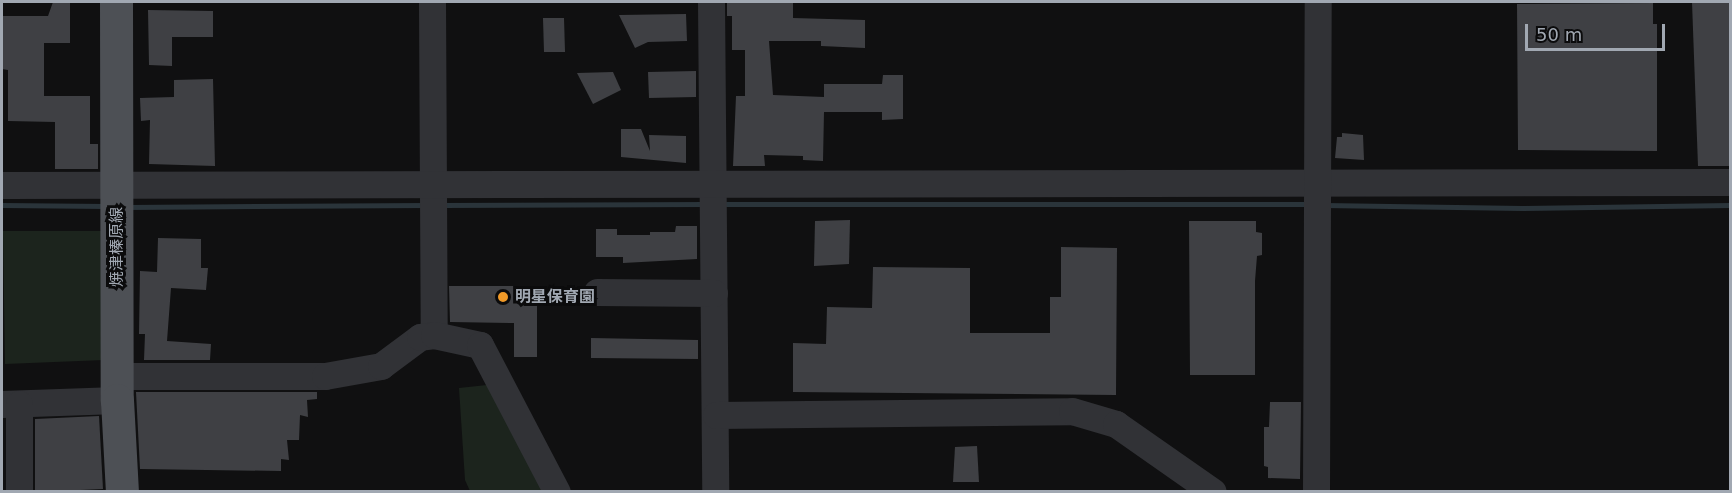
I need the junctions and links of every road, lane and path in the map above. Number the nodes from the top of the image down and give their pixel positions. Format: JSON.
{"nodes":[{"id":1,"x":116,"y":2,"type":"edge"},
{"id":2,"x":432,"y":2,"type":"edge"},
{"id":3,"x":711,"y":2,"type":"edge"},
{"id":4,"x":1318,"y":2,"type":"edge"},
{"id":5,"x":712,"y":182,"type":"junction"},
{"id":6,"x":1731,"y":182,"type":"edge"},
{"id":7,"x":117,"y":184,"type":"junction"},
{"id":8,"x":2,"y":185,"type":"edge"},
{"id":9,"x":433,"y":185,"type":"junction"},
{"id":10,"x":1318,"y":196,"type":"junction"},
{"id":11,"x":597,"y":292,"type":"dead end"},
{"id":12,"x":714,"y":293,"type":"junction"},
{"id":13,"x":434,"y":335,"type":"junction"},
{"id":14,"x":117,"y":388,"type":"junction"},
{"id":15,"x":10,"y":404,"type":"edge"},
{"id":16,"x":716,"y":416,"type":"junction"},
{"id":17,"x":19,"y":492,"type":"edge"},
{"id":18,"x":122,"y":492,"type":"edge"},
{"id":19,"x":557,"y":492,"type":"edge"},
{"id":20,"x":715,"y":492,"type":"edge"},
{"id":21,"x":1213,"y":492,"type":"edge"},
{"id":22,"x":1316,"y":492,"type":"edge"}],
"edges":[{"from":1,"to":7,"type":"main road","name":"焼津榛原線"},
{"from":2,"to":9,"type":"street"},
{"from":3,"to":5,"type":"street"},
{"from":4,"to":10,"type":"street"},
{"from":5,"to":9,"type":"street"},
{"from":5,"to":10,"type":"street"},
{"from":5,"to":12,"type":"street"},
{"from":6,"to":10,"type":"street"},
{"from":7,"to":8,"type":"street"},
{"from":7,"to":9,"type":"street"},
{"from":7,"to":14,"type":"main road","name":"焼津榛原線"},
{"from":9,"to":13,"type":"street"},
{"from":10,"to":22,"type":"street"},
{"from":11,"to":12,"type":"street"},
{"from":12,"to":16,"type":"street"},
{"from":13,"to":14,"type":"street"},
{"from":13,"to":19,"type":"street"},
{"from":14,"to":15,"type":"street"},
{"from":14,"to":18,"type":"main road","name":"焼津榛原線"},
{"from":15,"to":17,"type":"street"},
{"from":16,"to":20,"type":"street"},
{"from":16,"to":21,"type":"street"}]}
